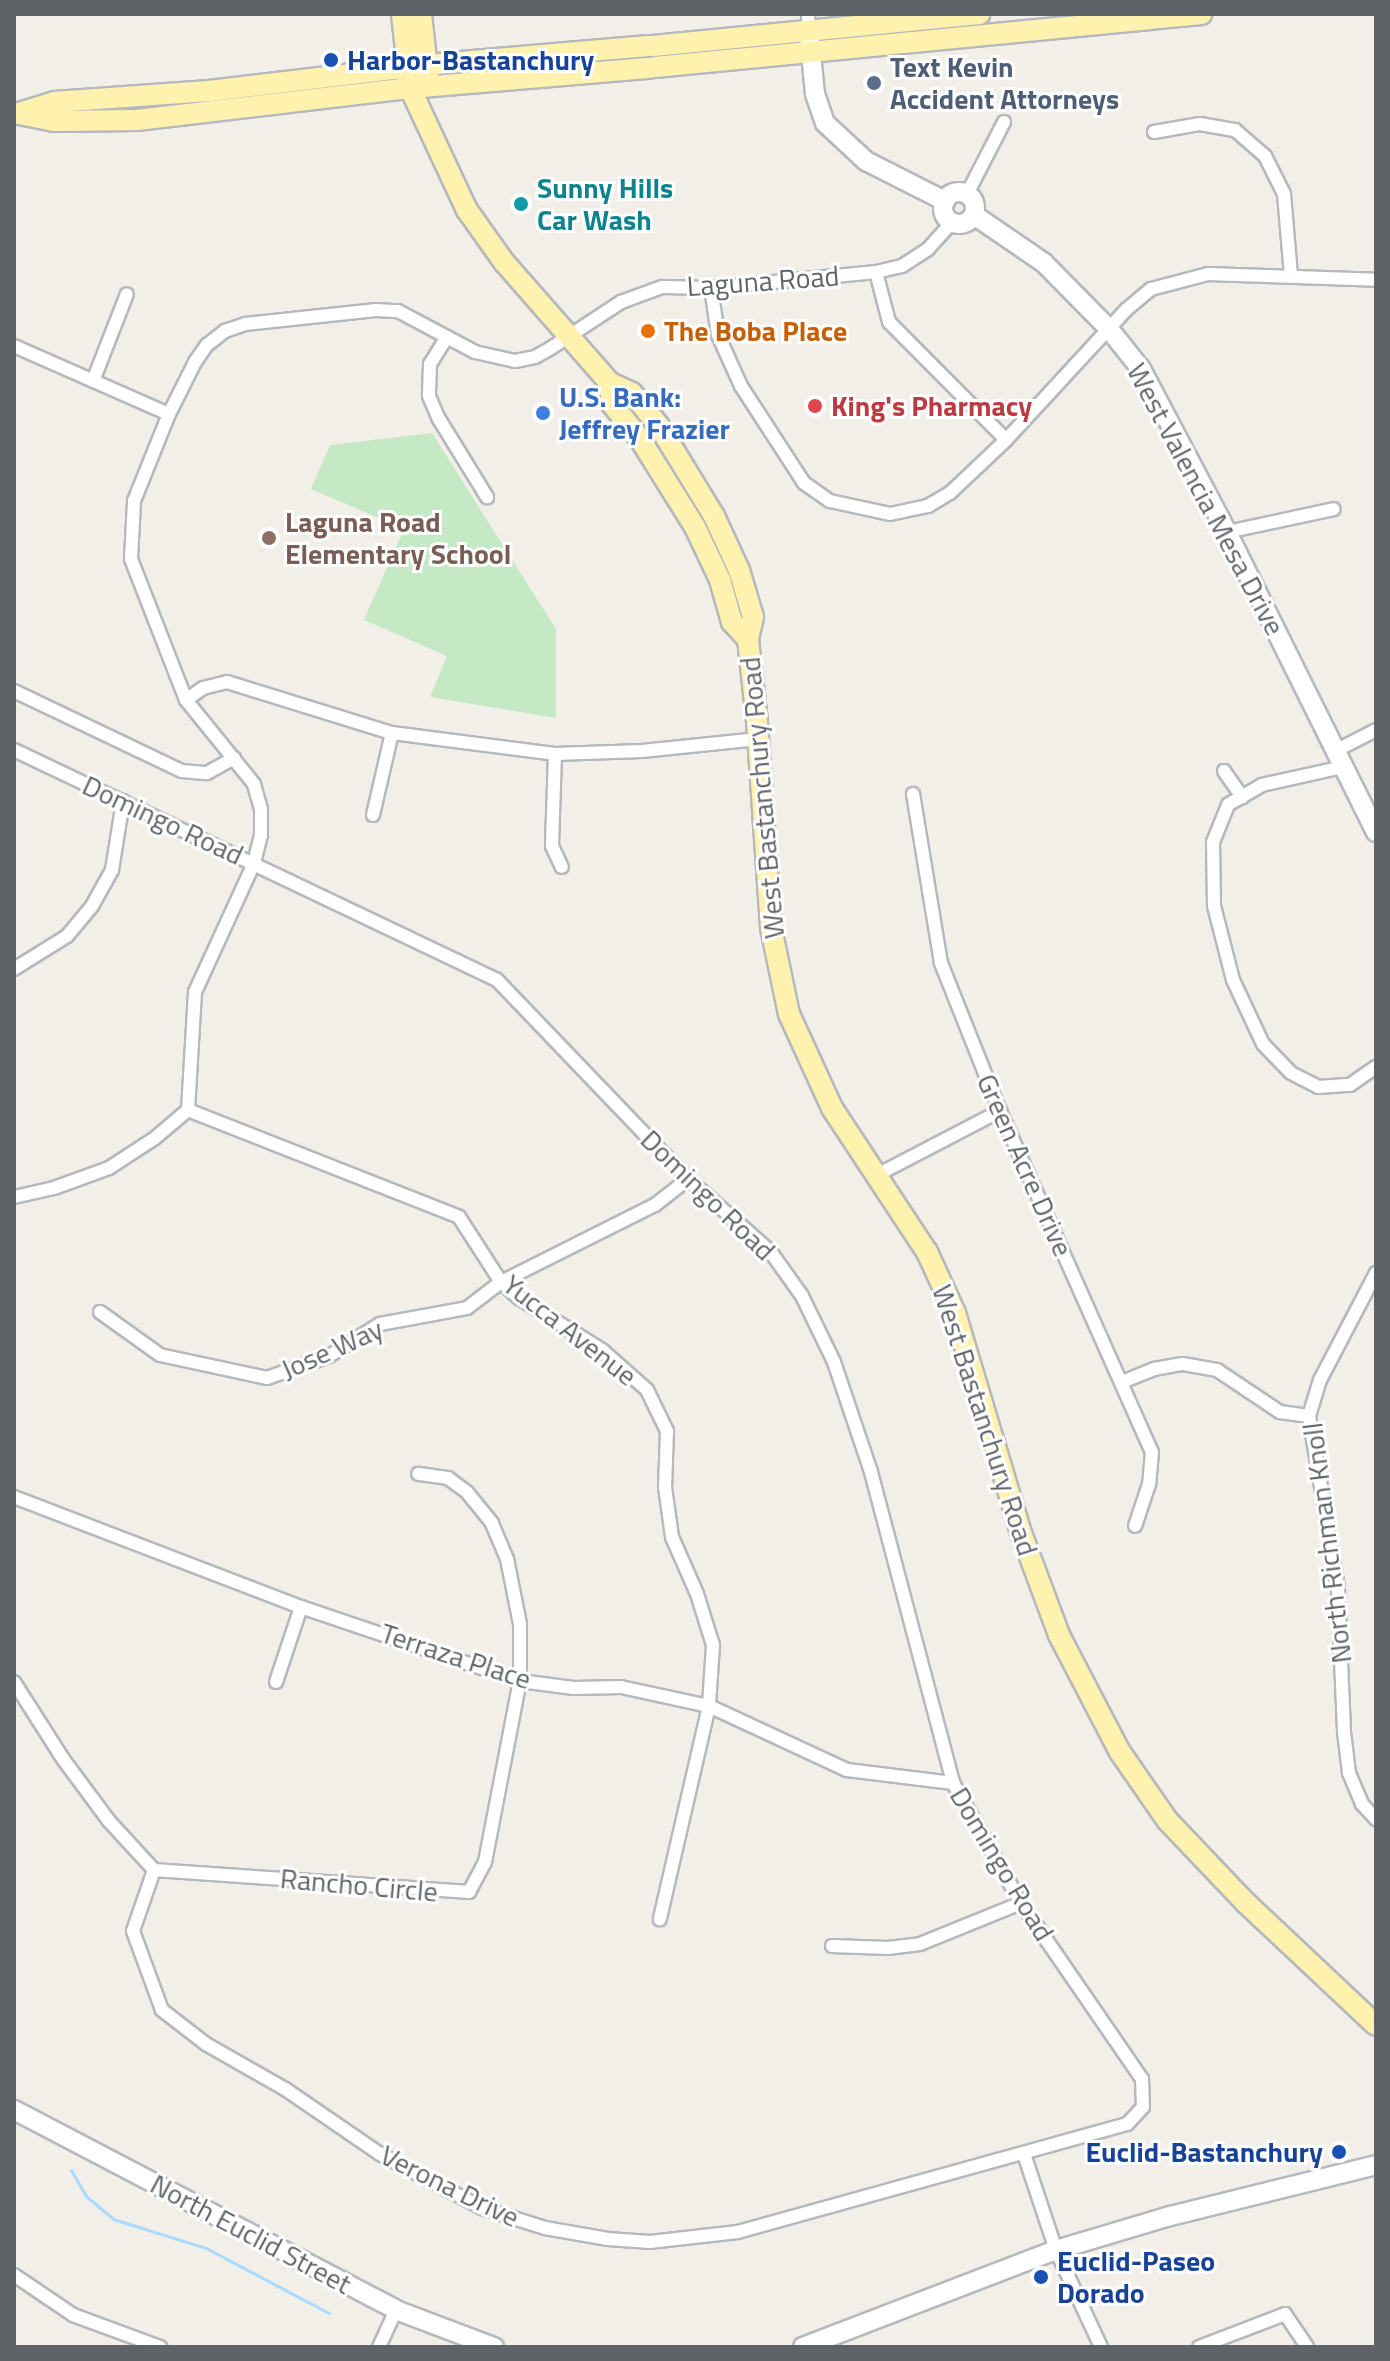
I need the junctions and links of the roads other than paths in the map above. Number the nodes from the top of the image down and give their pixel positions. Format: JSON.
{"nodes":[{"id":1,"x":402,"y":14,"type":"edge"},
{"id":2,"x":421,"y":14,"type":"edge"},
{"id":3,"x":979,"y":14,"type":"edge"},
{"id":4,"x":1201,"y":14,"type":"edge"},
{"id":5,"x":809,"y":33,"type":"edge"},
{"id":6,"x":418,"y":77,"type":"junction"},
{"id":7,"x":16,"y":113,"type":"edge"},
{"id":8,"x":1004,"y":122,"type":"dead end"},
{"id":9,"x":1154,"y":132,"type":"dead end"},
{"id":10,"x":967,"y":194,"type":"junction"},
{"id":11,"x":945,"y":201,"type":"junction"},
{"id":12,"x":974,"y":215,"type":"junction"},
{"id":13,"x":952,"y":222,"type":"junction"},
{"id":14,"x":876,"y":272,"type":"junction"},
{"id":15,"x":1291,"y":275,"type":"junction"},
{"id":16,"x":1376,"y":280,"type":"edge"},
{"id":17,"x":711,"y":288,"type":"junction"},
{"id":18,"x":127,"y":294,"type":"dead end"},
{"id":19,"x":1109,"y":329,"type":"junction"},
{"id":20,"x":447,"y":337,"type":"junction"},
{"id":21,"x":571,"y":337,"type":"junction"},
{"id":22,"x":14,"y":346,"type":"edge"},
{"id":23,"x":93,"y":381,"type":"junction"},
{"id":24,"x":169,"y":414,"type":"junction"},
{"id":25,"x":1006,"y":440,"type":"junction"},
{"id":26,"x":487,"y":497,"type":"dead end"},
{"id":27,"x":1334,"y":509,"type":"dead end"},
{"id":28,"x":1227,"y":532,"type":"junction"},
{"id":29,"x":14,"y":691,"type":"edge"},
{"id":30,"x":186,"y":700,"type":"junction"},
{"id":31,"x":1376,"y":730,"type":"edge"},
{"id":32,"x":392,"y":733,"type":"junction"},
{"id":33,"x":758,"y":739,"type":"junction"},
{"id":34,"x":14,"y":750,"type":"edge"},
{"id":35,"x":555,"y":754,"type":"junction"},
{"id":36,"x":234,"y":758,"type":"junction"},
{"id":37,"x":1339,"y":759,"type":"junction"},
{"id":38,"x":1224,"y":771,"type":"dead end"},
{"id":39,"x":913,"y":794,"type":"dead end"},
{"id":40,"x":1242,"y":797,"type":"junction"},
{"id":41,"x":123,"y":801,"type":"junction"},
{"id":42,"x":373,"y":815,"type":"dead end"},
{"id":43,"x":1376,"y":832,"type":"edge"},
{"id":44,"x":254,"y":863,"type":"junction"},
{"id":45,"x":562,"y":867,"type":"dead end"},
{"id":46,"x":14,"y":969,"type":"edge"},
{"id":47,"x":1376,"y":1067,"type":"edge"},
{"id":48,"x":188,"y":1110,"type":"junction"},
{"id":49,"x":1000,"y":1111,"type":"junction"},
{"id":50,"x":877,"y":1175,"type":"junction"},
{"id":51,"x":688,"y":1179,"type":"junction"},
{"id":52,"x":14,"y":1197,"type":"edge"},
{"id":53,"x":1376,"y":1273,"type":"edge"},
{"id":54,"x":501,"y":1282,"type":"junction"},
{"id":55,"x":100,"y":1312,"type":"dead end"},
{"id":56,"x":1122,"y":1382,"type":"junction"},
{"id":57,"x":1309,"y":1416,"type":"junction"},
{"id":58,"x":418,"y":1474,"type":"dead end"},
{"id":59,"x":14,"y":1497,"type":"edge"},
{"id":60,"x":1135,"y":1526,"type":"dead end"},
{"id":61,"x":301,"y":1607,"type":"junction"},
{"id":62,"x":520,"y":1681,"type":"junction"},
{"id":63,"x":14,"y":1682,"type":"edge"},
{"id":64,"x":276,"y":1682,"type":"dead end"},
{"id":65,"x":709,"y":1706,"type":"junction"},
{"id":66,"x":953,"y":1783,"type":"junction"},
{"id":67,"x":1376,"y":1819,"type":"edge"},
{"id":68,"x":154,"y":1870,"type":"junction"},
{"id":69,"x":1021,"y":1903,"type":"junction"},
{"id":70,"x":660,"y":1919,"type":"dead end"},
{"id":71,"x":832,"y":1946,"type":"dead end"},
{"id":72,"x":1376,"y":2025,"type":"edge"},
{"id":73,"x":1143,"y":2107,"type":"joint"},
{"id":74,"x":14,"y":2110,"type":"edge"},
{"id":75,"x":1024,"y":2154,"type":"junction"},
{"id":76,"x":1376,"y":2165,"type":"edge"},
{"id":77,"x":1056,"y":2250,"type":"junction"},
{"id":78,"x":14,"y":2275,"type":"edge"},
{"id":79,"x":396,"y":2310,"type":"junction"},
{"id":80,"x":160,"y":2347,"type":"edge"},
{"id":81,"x":379,"y":2347,"type":"edge"},
{"id":82,"x":494,"y":2347,"type":"edge"},
{"id":83,"x":803,"y":2347,"type":"edge"},
{"id":84,"x":1101,"y":2347,"type":"edge"},
{"id":85,"x":1199,"y":2347,"type":"edge"},
{"id":86,"x":1307,"y":2347,"type":"edge"}],
"edges":[{"from":1,"to":6,"type":"main road"},
{"from":2,"to":6,"type":"main road"},
{"from":3,"to":5,"type":"main road"},
{"from":4,"to":5,"type":"main road"},
{"from":5,"to":6,"type":"main road"},
{"from":5,"to":6,"type":"main road"},
{"from":5,"to":11,"type":"main road"},
{"from":6,"to":7,"type":"main road"},
{"from":6,"to":21,"type":"main road","name":"West Bastanchury Road"},
{"from":8,"to":10,"type":"street"},
{"from":9,"to":15,"type":"street"},
{"from":10,"to":11,"type":"main road"},
{"from":10,"to":12,"type":"main road"},
{"from":11,"to":13,"type":"main road"},
{"from":12,"to":13,"type":"main road"},
{"from":12,"to":19,"type":"main road","name":"West Valencia Mesa Drive"},
{"from":13,"to":14,"type":"street","name":"Laguna Road"},
{"from":14,"to":17,"type":"street","name":"Laguna Road"},
{"from":14,"to":25,"type":"street"},
{"from":15,"to":16,"type":"street"},
{"from":15,"to":19,"type":"street"},
{"from":17,"to":21,"type":"street","name":"Laguna Road"},
{"from":17,"to":25,"type":"street"},
{"from":18,"to":23,"type":"street"},
{"from":19,"to":25,"type":"street"},
{"from":19,"to":28,"type":"main road","name":"West Valencia Mesa Drive"},
{"from":20,"to":21,"type":"street","name":"Laguna Road"},
{"from":20,"to":24,"type":"street","name":"Laguna Road"},
{"from":20,"to":26,"type":"street"},
{"from":21,"to":33,"type":"main road","name":"West Bastanchury Road"},
{"from":22,"to":23,"type":"street"},
{"from":23,"to":24,"type":"street"},
{"from":24,"to":30,"type":"street"},
{"from":27,"to":28,"type":"street"},
{"from":28,"to":37,"type":"main road","name":"West Valencia Mesa Drive"},
{"from":29,"to":36,"type":"street"},
{"from":30,"to":32,"type":"street"},
{"from":30,"to":36,"type":"street"},
{"from":31,"to":37,"type":"street"},
{"from":32,"to":35,"type":"street"},
{"from":32,"to":42,"type":"street"},
{"from":33,"to":35,"type":"street"},
{"from":33,"to":50,"type":"main road","name":"West Bastanchury Road"},
{"from":34,"to":41,"type":"street","name":"Domingo Road"},
{"from":35,"to":45,"type":"street"},
{"from":36,"to":44,"type":"street"},
{"from":37,"to":40,"type":"street"},
{"from":37,"to":43,"type":"main road","name":"West Valencia Mesa Drive"},
{"from":38,"to":40,"type":"street"},
{"from":39,"to":49,"type":"street","name":"Green Acre Drive"},
{"from":40,"to":47,"type":"street"},
{"from":41,"to":44,"type":"street","name":"Domingo Road"},
{"from":41,"to":46,"type":"street"},
{"from":44,"to":48,"type":"street"},
{"from":44,"to":51,"type":"street","name":"Domingo Road"},
{"from":48,"to":52,"type":"street"},
{"from":48,"to":54,"type":"street","name":"Yucca Avenue"},
{"from":49,"to":50,"type":"street"},
{"from":49,"to":56,"type":"street","name":"Green Acre Drive"},
{"from":50,"to":72,"type":"main road","name":"West Bastanchury Road"},
{"from":51,"to":54,"type":"street","name":"Jose Way"},
{"from":51,"to":66,"type":"street","name":"Domingo Road"},
{"from":53,"to":57,"type":"street","name":"North Richman Knoll"},
{"from":54,"to":55,"type":"street","name":"Jose Way"},
{"from":54,"to":65,"type":"street","name":"Yucca Avenue"},
{"from":56,"to":57,"type":"street"},
{"from":56,"to":60,"type":"street","name":"Green Acre Drive"},
{"from":57,"to":67,"type":"street","name":"North Richman Knoll"},
{"from":58,"to":62,"type":"street","name":"Rancho Circle"},
{"from":59,"to":61,"type":"street","name":"Terraza Place"},
{"from":61,"to":62,"type":"street","name":"Terraza Place"},
{"from":61,"to":64,"type":"street"},
{"from":62,"to":65,"type":"street","name":"Terraza Place"},
{"from":62,"to":68,"type":"street","name":"Rancho Circle"},
{"from":63,"to":68,"type":"street"},
{"from":65,"to":66,"type":"street","name":"Terraza Place"},
{"from":65,"to":70,"type":"street","name":"Yucca Avenue"},
{"from":66,"to":69,"type":"street","name":"Domingo Road"},
{"from":68,"to":75,"type":"street","name":"Verona Drive"},
{"from":69,"to":71,"type":"street"},
{"from":69,"to":73,"type":"street","name":"Domingo Road"},
{"from":73,"to":75,"type":"street","name":"Verona Drive"},
{"from":74,"to":79,"type":"main road","name":"North Euclid Street"},
{"from":75,"to":77,"type":"street"},
{"from":76,"to":77,"type":"main road"},
{"from":77,"to":83,"type":"main road"},
{"from":77,"to":84,"type":"street"},
{"from":78,"to":80,"type":"street"},
{"from":79,"to":81,"type":"street"},
{"from":79,"to":82,"type":"main road","name":"North Euclid Street"},
{"from":85,"to":86,"type":"street"}]}
